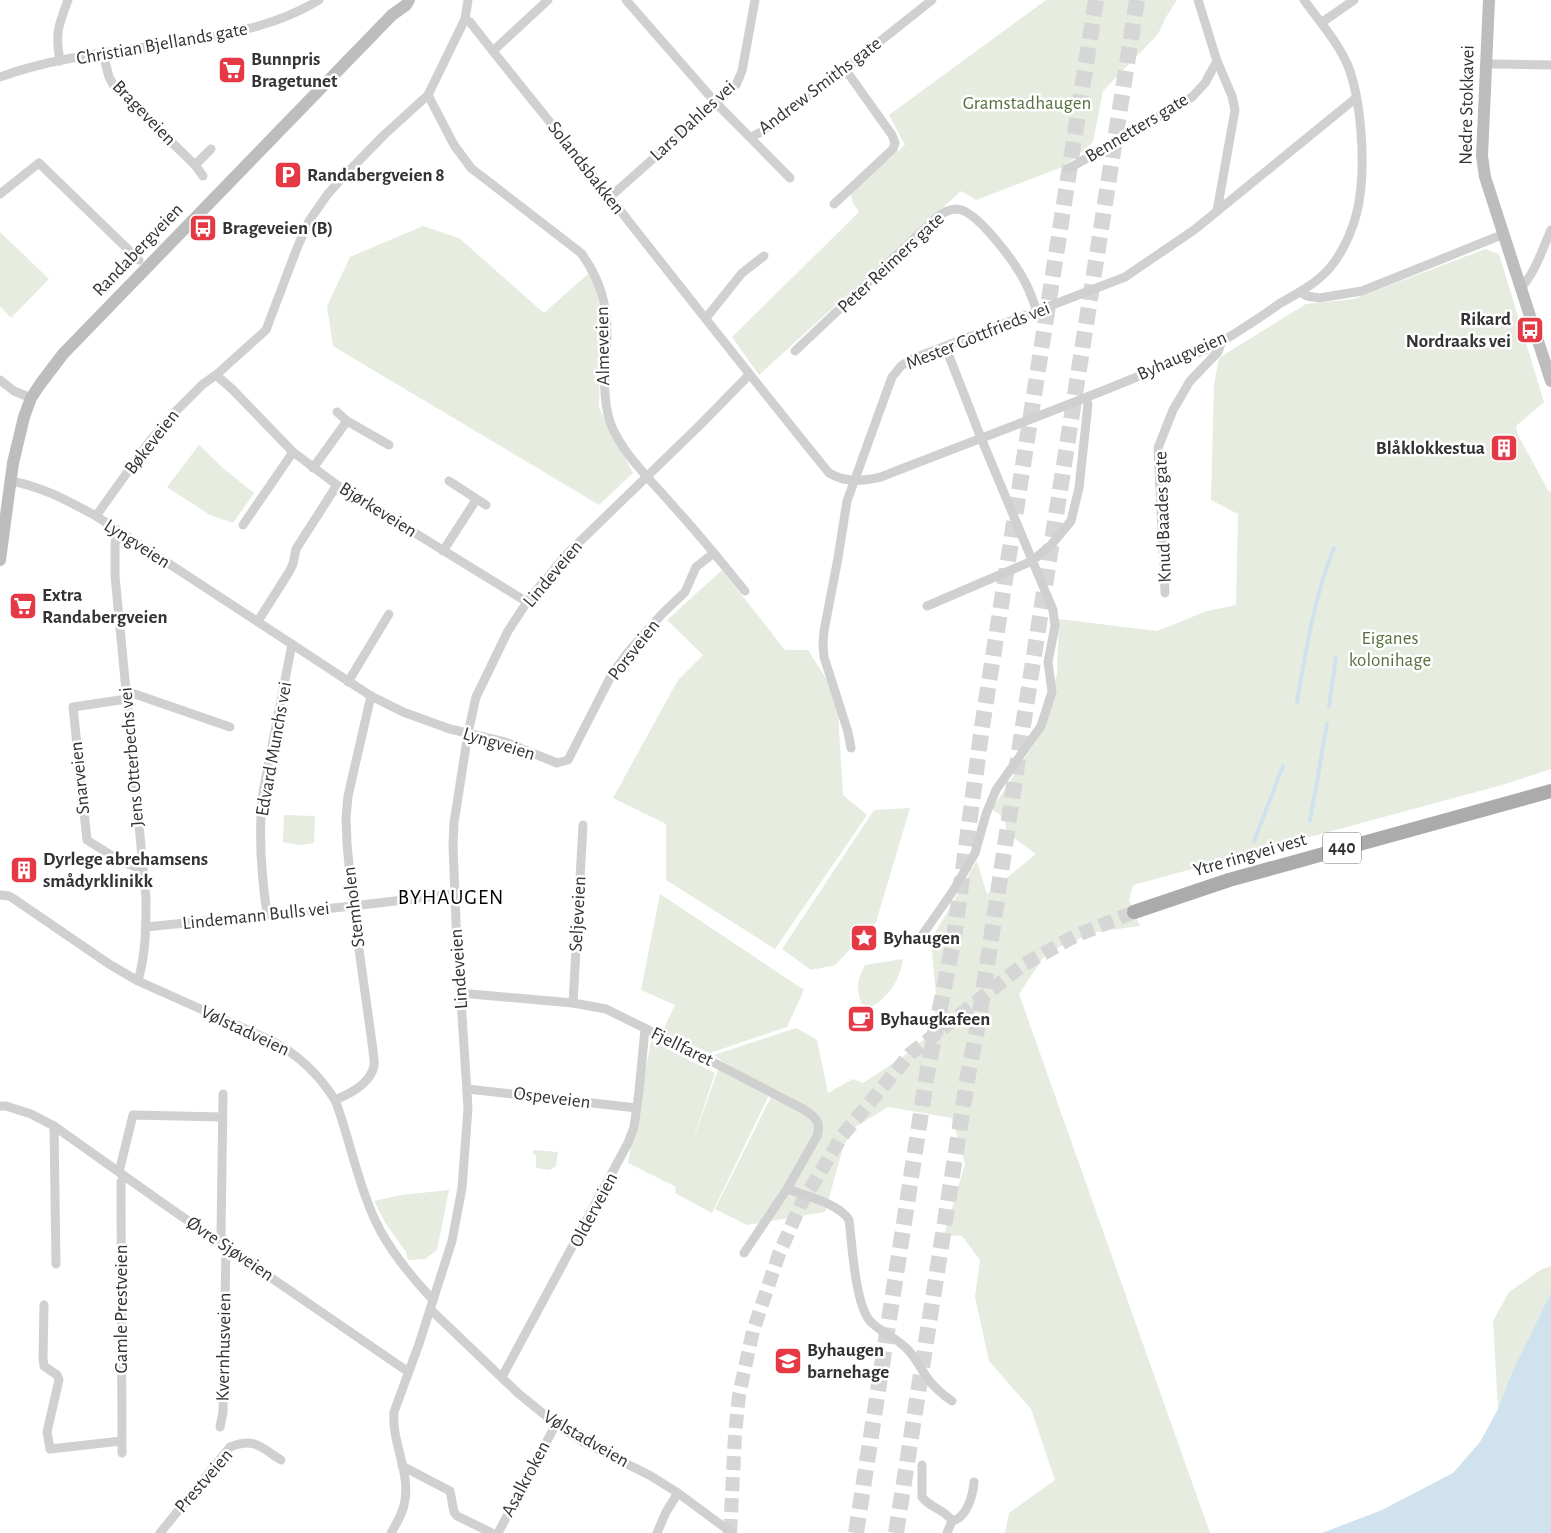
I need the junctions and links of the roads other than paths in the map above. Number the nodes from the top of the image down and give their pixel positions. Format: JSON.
{"nodes":[{"id":1,"x":68,"y":0,"type":"edge"},
{"id":2,"x":319,"y":0,"type":"edge"},
{"id":3,"x":400,"y":0,"type":"edge"},
{"id":4,"x":409,"y":0,"type":"edge"},
{"id":5,"x":468,"y":0,"type":"edge"},
{"id":6,"x":548,"y":0,"type":"edge"},
{"id":7,"x":626,"y":0,"type":"edge"},
{"id":8,"x":755,"y":0,"type":"edge"},
{"id":9,"x":932,"y":0,"type":"edge"},
{"id":10,"x":1198,"y":0,"type":"edge"},
{"id":11,"x":1304,"y":0,"type":"edge"},
{"id":12,"x":1354,"y":0,"type":"edge"},
{"id":13,"x":1489,"y":0,"type":"edge"},
{"id":14,"x":392,"y":15,"type":"junction"},
{"id":15,"x":465,"y":19,"type":"junction"},
{"id":16,"x":1321,"y":23,"type":"junction"},
{"id":17,"x":493,"y":51,"type":"junction"},
{"id":18,"x":103,"y":54,"type":"junction"},
{"id":19,"x":60,"y":61,"type":"junction"},
{"id":20,"x":1217,"y":61,"type":"junction"},
{"id":21,"x":1493,"y":64,"type":"dead end"},
{"id":22,"x":1551,"y":65,"type":"edge"},
{"id":23,"x":845,"y":69,"type":"junction"},
{"id":24,"x":0,"y":77,"type":"edge"},
{"id":25,"x":428,"y":94,"type":"junction"},
{"id":26,"x":1356,"y":98,"type":"junction"},
{"id":27,"x":716,"y":102,"type":"junction"},
{"id":28,"x":751,"y":137,"type":"junction"},
{"id":29,"x":211,"y":149,"type":"dead end"},
{"id":30,"x":195,"y":165,"type":"junction"},
{"id":31,"x":1068,"y":169,"type":"dead end"},
{"id":32,"x":203,"y":176,"type":"dead end"},
{"id":33,"x":790,"y":178,"type":"dead end"},
{"id":34,"x":0,"y":194,"type":"edge"},
{"id":35,"x":610,"y":197,"type":"junction"},
{"id":36,"x":834,"y":204,"type":"dead end"},
{"id":37,"x":1218,"y":211,"type":"junction"},
{"id":38,"x":1551,"y":230,"type":"edge"},
{"id":39,"x":1504,"y":234,"type":"junction"},
{"id":40,"x":764,"y":256,"type":"dead end"},
{"id":41,"x":139,"y":260,"type":"dead end"},
{"id":42,"x":1522,"y":288,"type":"junction"},
{"id":43,"x":1300,"y":292,"type":"junction"},
{"id":44,"x":1037,"y":310,"type":"junction"},
{"id":45,"x":706,"y":318,"type":"junction"},
{"id":46,"x":1222,"y":341,"type":"junction"},
{"id":47,"x":946,"y":348,"type":"junction"},
{"id":48,"x":795,"y":351,"type":"dead end"},
{"id":49,"x":216,"y":375,"type":"junction"},
{"id":50,"x":748,"y":375,"type":"junction"},
{"id":51,"x":0,"y":380,"type":"edge"},
{"id":52,"x":1551,"y":381,"type":"edge"},
{"id":53,"x":32,"y":398,"type":"junction"},
{"id":54,"x":1086,"y":398,"type":"junction"},
{"id":55,"x":337,"y":412,"type":"dead end"},
{"id":56,"x":347,"y":421,"type":"junction"},
{"id":57,"x":981,"y":438,"type":"junction"},
{"id":58,"x":389,"y":445,"type":"dead end"},
{"id":59,"x":293,"y":452,"type":"junction"},
{"id":60,"x":313,"y":468,"type":"junction"},
{"id":61,"x":646,"y":475,"type":"junction"},
{"id":62,"x":10,"y":481,"type":"junction"},
{"id":63,"x":449,"y":481,"type":"dead end"},
{"id":64,"x":854,"y":481,"type":"junction"},
{"id":65,"x":337,"y":485,"type":"junction"},
{"id":66,"x":476,"y":500,"type":"junction"},
{"id":67,"x":486,"y":505,"type":"dead end"},
{"id":68,"x":96,"y":516,"type":"junction"},
{"id":69,"x":243,"y":525,"type":"dead end"},
{"id":70,"x":117,"y":532,"type":"junction"},
{"id":71,"x":443,"y":551,"type":"junction"},
{"id":72,"x":714,"y":553,"type":"junction"},
{"id":73,"x":0,"y":560,"type":"edge"},
{"id":74,"x":1032,"y":561,"type":"junction"},
{"id":75,"x":745,"y":591,"type":"dead end"},
{"id":76,"x":1165,"y":593,"type":"dead end"},
{"id":77,"x":527,"y":602,"type":"junction"},
{"id":78,"x":927,"y":606,"type":"dead end"},
{"id":79,"x":389,"y":614,"type":"dead end"},
{"id":80,"x":258,"y":621,"type":"junction"},
{"id":81,"x":292,"y":644,"type":"junction"},
{"id":82,"x":348,"y":682,"type":"junction"},
{"id":83,"x":126,"y":695,"type":"junction"},
{"id":84,"x":371,"y":696,"type":"junction"},
{"id":85,"x":230,"y":727,"type":"dead end"},
{"id":86,"x":468,"y":733,"type":"junction"},
{"id":87,"x":851,"y":748,"type":"dead end"},
{"id":88,"x":568,"y":760,"type":"joint"},
{"id":89,"x":1551,"y":791,"type":"edge"},
{"id":90,"x":583,"y":825,"type":"dead end"},
{"id":91,"x":142,"y":869,"type":"junction"},
{"id":92,"x":454,"y":894,"type":"junction"},
{"id":93,"x":0,"y":895,"type":"edge"},
{"id":94,"x":353,"y":906,"type":"junction"},
{"id":95,"x":1134,"y":912,"type":"tunnel mouth"},
{"id":96,"x":267,"y":914,"type":"junction"},
{"id":97,"x":146,"y":927,"type":"junction"},
{"id":98,"x":918,"y":941,"type":"dead end"},
{"id":99,"x":138,"y":981,"type":"junction"},
{"id":100,"x":460,"y":993,"type":"junction"},
{"id":101,"x":572,"y":1003,"type":"junction"},
{"id":102,"x":645,"y":1029,"type":"junction"},
{"id":103,"x":467,"y":1089,"type":"junction"},
{"id":104,"x":223,"y":1094,"type":"dead end"},
{"id":105,"x":334,"y":1100,"type":"junction"},
{"id":106,"x":0,"y":1106,"type":"edge"},
{"id":107,"x":637,"y":1108,"type":"junction"},
{"id":108,"x":222,"y":1117,"type":"junction"},
{"id":109,"x":54,"y":1126,"type":"junction"},
{"id":110,"x":122,"y":1174,"type":"junction"},
{"id":111,"x":787,"y":1189,"type":"junction"},
{"id":112,"x":226,"y":1246,"type":"junction"},
{"id":113,"x":744,"y":1253,"type":"dead end"},
{"id":114,"x":56,"y":1264,"type":"dead end"},
{"id":115,"x":44,"y":1305,"type":"dead end"},
{"id":116,"x":432,"y":1305,"type":"junction"},
{"id":117,"x":407,"y":1371,"type":"junction"},
{"id":118,"x":502,"y":1378,"type":"junction"},
{"id":119,"x":952,"y":1401,"type":"dead end"},
{"id":120,"x":556,"y":1424,"type":"junction"},
{"id":121,"x":220,"y":1427,"type":"dead end"},
{"id":122,"x":120,"y":1442,"type":"junction"},
{"id":123,"x":122,"y":1453,"type":"dead end"},
{"id":124,"x":281,"y":1460,"type":"dead end"},
{"id":125,"x":922,"y":1465,"type":"dead end"},
{"id":126,"x":402,"y":1466,"type":"junction"},
{"id":127,"x":974,"y":1482,"type":"dead end"},
{"id":128,"x":678,"y":1493,"type":"junction"},
{"id":129,"x":952,"y":1521,"type":"junction"},
{"id":130,"x":160,"y":1533,"type":"edge"},
{"id":131,"x":391,"y":1533,"type":"edge"},
{"id":132,"x":492,"y":1533,"type":"edge"},
{"id":133,"x":498,"y":1533,"type":"edge"},
{"id":134,"x":657,"y":1533,"type":"edge"},
{"id":135,"x":732,"y":1533,"type":"edge"},
{"id":136,"x":947,"y":1533,"type":"edge"}],
"edges":[{"from":1,"to":19,"type":"street"},
{"from":2,"to":18,"type":"street","name":"Christian Bjellands gate"},
{"from":3,"to":14,"type":"main road","name":"Randabergveien"},
{"from":4,"to":14,"type":"main road","name":"Randabergveien"},
{"from":5,"to":15,"type":"street"},
{"from":6,"to":17,"type":"street"},
{"from":7,"to":27,"type":"street"},
{"from":8,"to":27,"type":"street","name":"Lars Dahles vei"},
{"from":9,"to":23,"type":"street","name":"Andrew Smiths gate"},
{"from":10,"to":20,"type":"street"},
{"from":11,"to":16,"type":"street","name":"Byhaugveien"},
{"from":12,"to":16,"type":"street"},
{"from":13,"to":39,"type":"main road","name":"Nedre Stokkavei"},
{"from":14,"to":53,"type":"main road","name":"Randabergveien"},
{"from":15,"to":17,"type":"street","name":"Solandsbakken"},
{"from":15,"to":25,"type":"street"},
{"from":16,"to":26,"type":"street","name":"Byhaugveien"},
{"from":17,"to":35,"type":"street","name":"Solandsbakken"},
{"from":18,"to":19,"type":"street","name":"Christian Bjellands gate"},
{"from":18,"to":30,"type":"street","name":"Brageveien"},
{"from":19,"to":24,"type":"street","name":"Christian Bjellands gate"},
{"from":20,"to":31,"type":"street","name":"Bennetters gate"},
{"from":20,"to":37,"type":"street"},
{"from":21,"to":22,"type":"street","name":"Nedre Stokkavei"},
{"from":23,"to":28,"type":"street","name":"Andrew Smiths gate"},
{"from":23,"to":36,"type":"street"},
{"from":25,"to":49,"type":"street","name":"Bøkeveien"},
{"from":25,"to":61,"type":"street","name":"Almeveien"},
{"from":26,"to":37,"type":"street","name":"Mester Gottfrieds vei"},
{"from":26,"to":43,"type":"street","name":"Byhaugveien"},
{"from":27,"to":28,"type":"street"},
{"from":27,"to":35,"type":"street","name":"Lars Dahles vei"},
{"from":28,"to":33,"type":"street","name":"Andrew Smiths gate"},
{"from":29,"to":30,"type":"street"},
{"from":30,"to":32,"type":"street","name":"Brageveien"},
{"from":34,"to":41,"type":"street"},
{"from":35,"to":45,"type":"street","name":"Solandsbakken"},
{"from":37,"to":44,"type":"street","name":"Mester Gottfrieds vei"},
{"from":38,"to":42,"type":"street"},
{"from":39,"to":42,"type":"main road","name":"Nedre Stokkavei"},
{"from":39,"to":43,"type":"street"},
{"from":40,"to":45,"type":"street"},
{"from":42,"to":52,"type":"main road","name":"Nedre Stokkavei"},
{"from":43,"to":46,"type":"street","name":"Byhaugveien"},
{"from":44,"to":47,"type":"street","name":"Mester Gottfrieds vei"},
{"from":44,"to":48,"type":"street","name":"Peter Reimers gate"},
{"from":45,"to":50,"type":"street","name":"Solandsbakken"},
{"from":46,"to":54,"type":"street","name":"Byhaugveien"},
{"from":46,"to":76,"type":"street","name":"Knud Baades gate"},
{"from":47,"to":57,"type":"street"},
{"from":47,"to":64,"type":"street","name":"Mester Gottfrieds vei"},
{"from":49,"to":59,"type":"street","name":"Bjørkeveien"},
{"from":49,"to":68,"type":"street","name":"Bøkeveien"},
{"from":50,"to":61,"type":"street","name":"Lindeveien"},
{"from":50,"to":64,"type":"street","name":"Solandsbakken"},
{"from":51,"to":53,"type":"street"},
{"from":53,"to":62,"type":"main road","name":"Randabergveien"},
{"from":54,"to":57,"type":"street","name":"Byhaugveien"},
{"from":54,"to":74,"type":"street"},
{"from":55,"to":56,"type":"street"},
{"from":56,"to":58,"type":"street"},
{"from":56,"to":60,"type":"street"},
{"from":57,"to":64,"type":"street","name":"Byhaugveien"},
{"from":57,"to":74,"type":"street"},
{"from":59,"to":60,"type":"street","name":"Bjørkeveien"},
{"from":59,"to":69,"type":"street"},
{"from":60,"to":65,"type":"street","name":"Bjørkeveien"},
{"from":61,"to":72,"type":"street","name":"Almeveien"},
{"from":61,"to":77,"type":"street","name":"Lindeveien"},
{"from":62,"to":68,"type":"street","name":"Lyngveien"},
{"from":62,"to":73,"type":"main road","name":"Randabergveien"},
{"from":63,"to":66,"type":"street"},
{"from":64,"to":87,"type":"street","name":"Mester Gottfrieds vei"},
{"from":65,"to":71,"type":"street","name":"Bjørkeveien"},
{"from":65,"to":80,"type":"street"},
{"from":66,"to":67,"type":"street"},
{"from":66,"to":71,"type":"street"},
{"from":68,"to":70,"type":"street","name":"Lyngveien"},
{"from":70,"to":80,"type":"street","name":"Lyngveien"},
{"from":70,"to":83,"type":"street","name":"Jens Otterbechs vei"},
{"from":71,"to":77,"type":"street","name":"Bjørkeveien"},
{"from":72,"to":75,"type":"street","name":"Almeveien"},
{"from":72,"to":88,"type":"street","name":"Porsveien"},
{"from":74,"to":78,"type":"street"},
{"from":74,"to":98,"type":"street"},
{"from":77,"to":86,"type":"street","name":"Lindeveien"},
{"from":79,"to":82,"type":"street"},
{"from":80,"to":81,"type":"street","name":"Lyngveien"},
{"from":81,"to":82,"type":"street","name":"Lyngveien"},
{"from":81,"to":96,"type":"street","name":"Edvard Munchs vei"},
{"from":82,"to":84,"type":"street","name":"Lyngveien"},
{"from":83,"to":85,"type":"street"},
{"from":83,"to":91,"type":"street","name":"Jens Otterbechs vei"},
{"from":83,"to":91,"type":"street","name":"Snarveien"},
{"from":84,"to":86,"type":"street","name":"Lyngveien"},
{"from":84,"to":94,"type":"street","name":"Stemholen"},
{"from":86,"to":88,"type":"street","name":"Lyngveien"},
{"from":86,"to":92,"type":"street","name":"Lindeveien"},
{"from":89,"to":95,"type":"main road","name":"Ytre ringvei vest","number":"440"},
{"from":90,"to":101,"type":"street","name":"Seljeveien"},
{"from":91,"to":97,"type":"street","name":"Jens Otterbechs vei"},
{"from":92,"to":94,"type":"street","name":"Lindemann Bulls vei"},
{"from":92,"to":100,"type":"street","name":"Lindeveien"},
{"from":93,"to":99,"type":"street","name":"Vølstadveien"},
{"from":94,"to":96,"type":"street","name":"Lindemann Bulls vei"},
{"from":94,"to":105,"type":"street","name":"Stemholen"},
{"from":96,"to":97,"type":"street","name":"Lindemann Bulls vei"},
{"from":97,"to":99,"type":"street","name":"Jens Otterbechs vei"},
{"from":99,"to":105,"type":"street","name":"Vølstadveien"},
{"from":100,"to":101,"type":"street","name":"Fjellfaret"},
{"from":100,"to":103,"type":"street","name":"Lindeveien"},
{"from":101,"to":102,"type":"street","name":"Fjellfaret"},
{"from":102,"to":107,"type":"street","name":"Olderveien"},
{"from":102,"to":111,"type":"street","name":"Fjellfaret"},
{"from":103,"to":107,"type":"street","name":"Ospeveien"},
{"from":103,"to":116,"type":"street","name":"Lindeveien"},
{"from":104,"to":108,"type":"street","name":"Kvernhusveien"},
{"from":105,"to":116,"type":"street","name":"Vølstadveien"},
{"from":106,"to":109,"type":"street","name":"Øvre Sjøveien"},
{"from":107,"to":118,"type":"street","name":"Olderveien"},
{"from":108,"to":110,"type":"street","name":"Gamle Prestveien"},
{"from":108,"to":112,"type":"street","name":"Kvernhusveien"},
{"from":109,"to":110,"type":"street","name":"Øvre Sjøveien"},
{"from":109,"to":114,"type":"street"},
{"from":110,"to":112,"type":"street","name":"Øvre Sjøveien"},
{"from":110,"to":122,"type":"street","name":"Gamle Prestveien"},
{"from":111,"to":113,"type":"street","name":"Fjellfaret"},
{"from":111,"to":119,"type":"street"},
{"from":112,"to":117,"type":"street","name":"Øvre Sjøveien"},
{"from":112,"to":121,"type":"street","name":"Kvernhusveien"},
{"from":115,"to":122,"type":"street"},
{"from":116,"to":117,"type":"street","name":"Lindeveien"},
{"from":116,"to":118,"type":"street","name":"Vølstadveien"},
{"from":117,"to":126,"type":"street","name":"Lindeveien"},
{"from":118,"to":120,"type":"street","name":"Vølstadveien"},
{"from":120,"to":128,"type":"street","name":"Vølstadveien"},
{"from":120,"to":133,"type":"street","name":"Asalkroken"},
{"from":122,"to":123,"type":"street","name":"Gamle Prestveien"},
{"from":124,"to":130,"type":"street","name":"Prestveien"},
{"from":125,"to":129,"type":"street"},
{"from":126,"to":131,"type":"street","name":"Lindeveien"},
{"from":126,"to":132,"type":"street","name":"Asalkroken"},
{"from":127,"to":129,"type":"street"},
{"from":128,"to":134,"type":"street"},
{"from":128,"to":135,"type":"street","name":"Vølstadveien"},
{"from":129,"to":136,"type":"street"}]}
